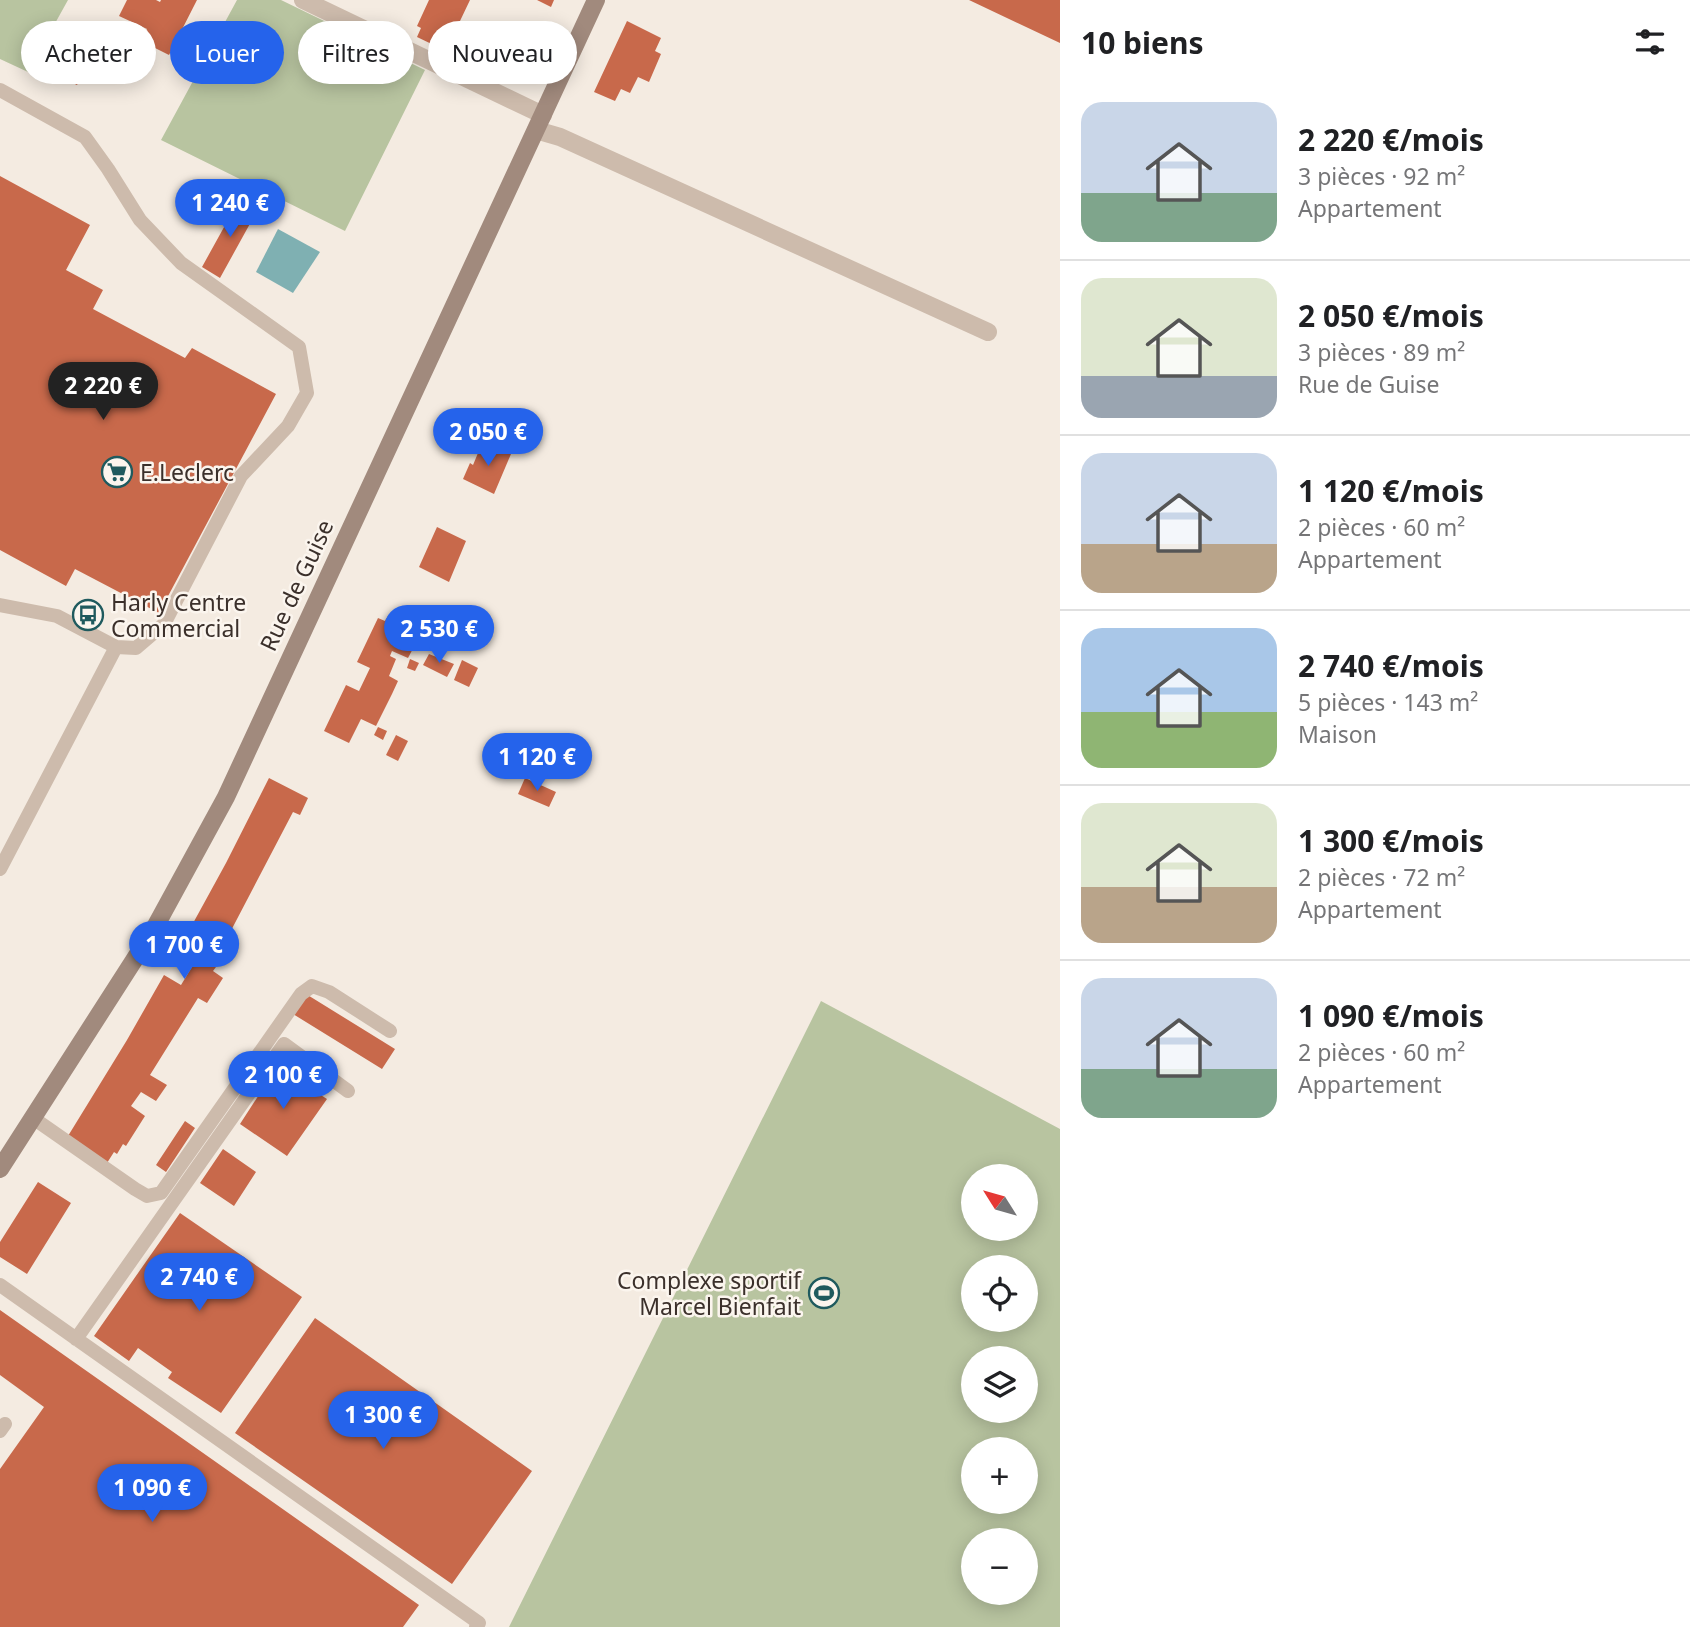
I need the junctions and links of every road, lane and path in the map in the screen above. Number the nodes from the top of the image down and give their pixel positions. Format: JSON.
{"nodes":[{"id":1,"x":303,"y":0,"type":"edge"},
{"id":2,"x":596,"y":0,"type":"edge"},
{"id":3,"x":0,"y":90,"type":"edge"},
{"id":4,"x":540,"y":123,"type":"junction"},
{"id":5,"x":988,"y":332,"type":"dead end"},
{"id":6,"x":0,"y":605,"type":"edge"},
{"id":7,"x":116,"y":647,"type":"junction"},
{"id":8,"x":0,"y":869,"type":"edge"},
{"id":9,"x":390,"y":1031,"type":"dead end"},
{"id":10,"x":348,"y":1091,"type":"dead end"},
{"id":11,"x":33,"y":1118,"type":"junction"},
{"id":12,"x":0,"y":1169,"type":"edge"},
{"id":13,"x":0,"y":1285,"type":"edge"},
{"id":14,"x":76,"y":1339,"type":"junction"},
{"id":15,"x":476,"y":1627,"type":"edge"}],
"edges":[{"from":1,"to":4,"type":"street"},
{"from":2,"to":4,"type":"main road","name":"Rue de Guise"},
{"from":3,"to":7,"type":"lane"},
{"from":4,"to":5,"type":"street"},
{"from":4,"to":11,"type":"main road","name":"Rue de Guise"},
{"from":6,"to":7,"type":"lane"},
{"from":7,"to":8,"type":"lane"},
{"from":9,"to":11,"type":"lane"},
{"from":10,"to":14,"type":"lane"},
{"from":11,"to":12,"type":"main road","name":"Rue de Guise"},
{"from":13,"to":14,"type":"lane"},
{"from":14,"to":15,"type":"lane"}]}
